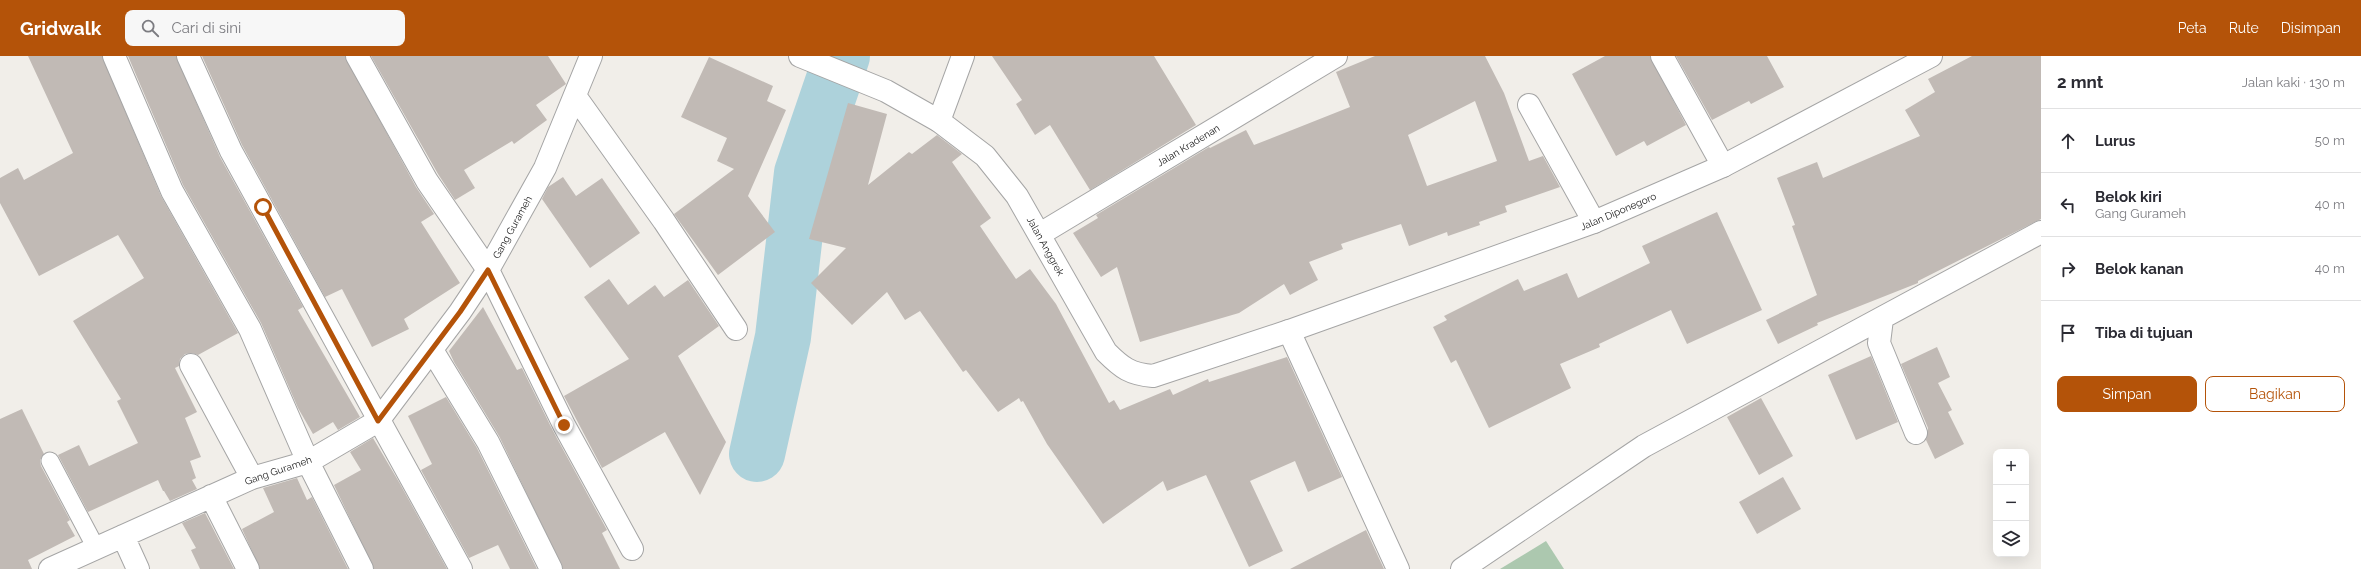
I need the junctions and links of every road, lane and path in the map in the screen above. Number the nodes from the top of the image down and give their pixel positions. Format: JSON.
{"nodes":[{"id":1,"x":114,"y":56,"type":"edge"},
{"id":2,"x":188,"y":56,"type":"edge"},
{"id":3,"x":357,"y":56,"type":"edge"},
{"id":4,"x":591,"y":56,"type":"edge"},
{"id":5,"x":964,"y":56,"type":"edge"},
{"id":6,"x":1336,"y":56,"type":"edge"},
{"id":7,"x":1662,"y":56,"type":"edge"},
{"id":8,"x":1931,"y":56,"type":"edge"},
{"id":9,"x":801,"y":57,"type":"edge"},
{"id":10,"x":575,"y":96,"type":"junction"},
{"id":11,"x":1529,"y":105,"type":"dead end"},
{"id":12,"x":939,"y":121,"type":"junction"},
{"id":13,"x":1723,"y":166,"type":"junction"},
{"id":14,"x":1594,"y":222,"type":"junction"},
{"id":15,"x":2041,"y":232,"type":"edge"},
{"id":16,"x":1040,"y":234,"type":"junction"},
{"id":17,"x":488,"y":270,"type":"junction"},
{"id":18,"x":1882,"y":319,"type":"junction"},
{"id":19,"x":736,"y":329,"type":"dead end"},
{"id":20,"x":1289,"y":331,"type":"junction"},
{"id":21,"x":432,"y":350,"type":"junction"},
{"id":22,"x":191,"y":364,"type":"dead end"},
{"id":23,"x":378,"y":421,"type":"junction"},
{"id":24,"x":1916,"y":433,"type":"dead end"},
{"id":25,"x":50,"y":461,"type":"dead end"},
{"id":26,"x":308,"y":462,"type":"junction"},
{"id":27,"x":252,"y":478,"type":"junction"},
{"id":28,"x":211,"y":496,"type":"junction"},
{"id":29,"x":123,"y":536,"type":"junction"},
{"id":30,"x":96,"y":548,"type":"junction"},
{"id":31,"x":632,"y":549,"type":"dead end"},
{"id":32,"x":57,"y":568,"type":"edge"},
{"id":33,"x":138,"y":569,"type":"edge"},
{"id":34,"x":248,"y":569,"type":"edge"},
{"id":35,"x":362,"y":569,"type":"edge"},
{"id":36,"x":461,"y":569,"type":"edge"},
{"id":37,"x":551,"y":569,"type":"edge"},
{"id":38,"x":1398,"y":569,"type":"edge"},
{"id":39,"x":1462,"y":569,"type":"edge"}],
"edges":[{"from":1,"to":26,"type":"street"},
{"from":2,"to":23,"type":"street"},
{"from":3,"to":17,"type":"street"},
{"from":4,"to":10,"type":"street","name":"Gang Gurameh"},
{"from":5,"to":12,"type":"street"},
{"from":6,"to":16,"type":"street","name":"Jalan Kradenan"},
{"from":7,"to":13,"type":"street"},
{"from":8,"to":13,"type":"street","name":"Jalan Diponegoro"},
{"from":9,"to":12,"type":"street","name":"Jalan Anggrek"},
{"from":10,"to":17,"type":"street","name":"Gang Gurameh"},
{"from":10,"to":19,"type":"street"},
{"from":11,"to":14,"type":"street"},
{"from":12,"to":16,"type":"street","name":"Jalan Anggrek"},
{"from":13,"to":14,"type":"street","name":"Jalan Diponegoro"},
{"from":14,"to":20,"type":"street","name":"Jalan Diponegoro"},
{"from":15,"to":18,"type":"street"},
{"from":16,"to":20,"type":"street","name":"Jalan Anggrek"},
{"from":17,"to":21,"type":"street","name":"Gang Gurameh"},
{"from":17,"to":31,"type":"street"},
{"from":18,"to":24,"type":"street"},
{"from":18,"to":39,"type":"street"},
{"from":20,"to":38,"type":"street"},
{"from":21,"to":23,"type":"street","name":"Gang Gurameh"},
{"from":21,"to":37,"type":"street"},
{"from":22,"to":27,"type":"street"},
{"from":23,"to":26,"type":"street","name":"Gang Gurameh"},
{"from":23,"to":36,"type":"street"},
{"from":25,"to":30,"type":"lane"},
{"from":26,"to":27,"type":"street","name":"Gang Gurameh"},
{"from":26,"to":35,"type":"street"},
{"from":27,"to":28,"type":"street","name":"Gang Gurameh"},
{"from":28,"to":29,"type":"street","name":"Gang Gurameh"},
{"from":28,"to":34,"type":"street"},
{"from":29,"to":30,"type":"street","name":"Gang Gurameh"},
{"from":29,"to":33,"type":"street"},
{"from":30,"to":32,"type":"street","name":"Gang Gurameh"}]}
